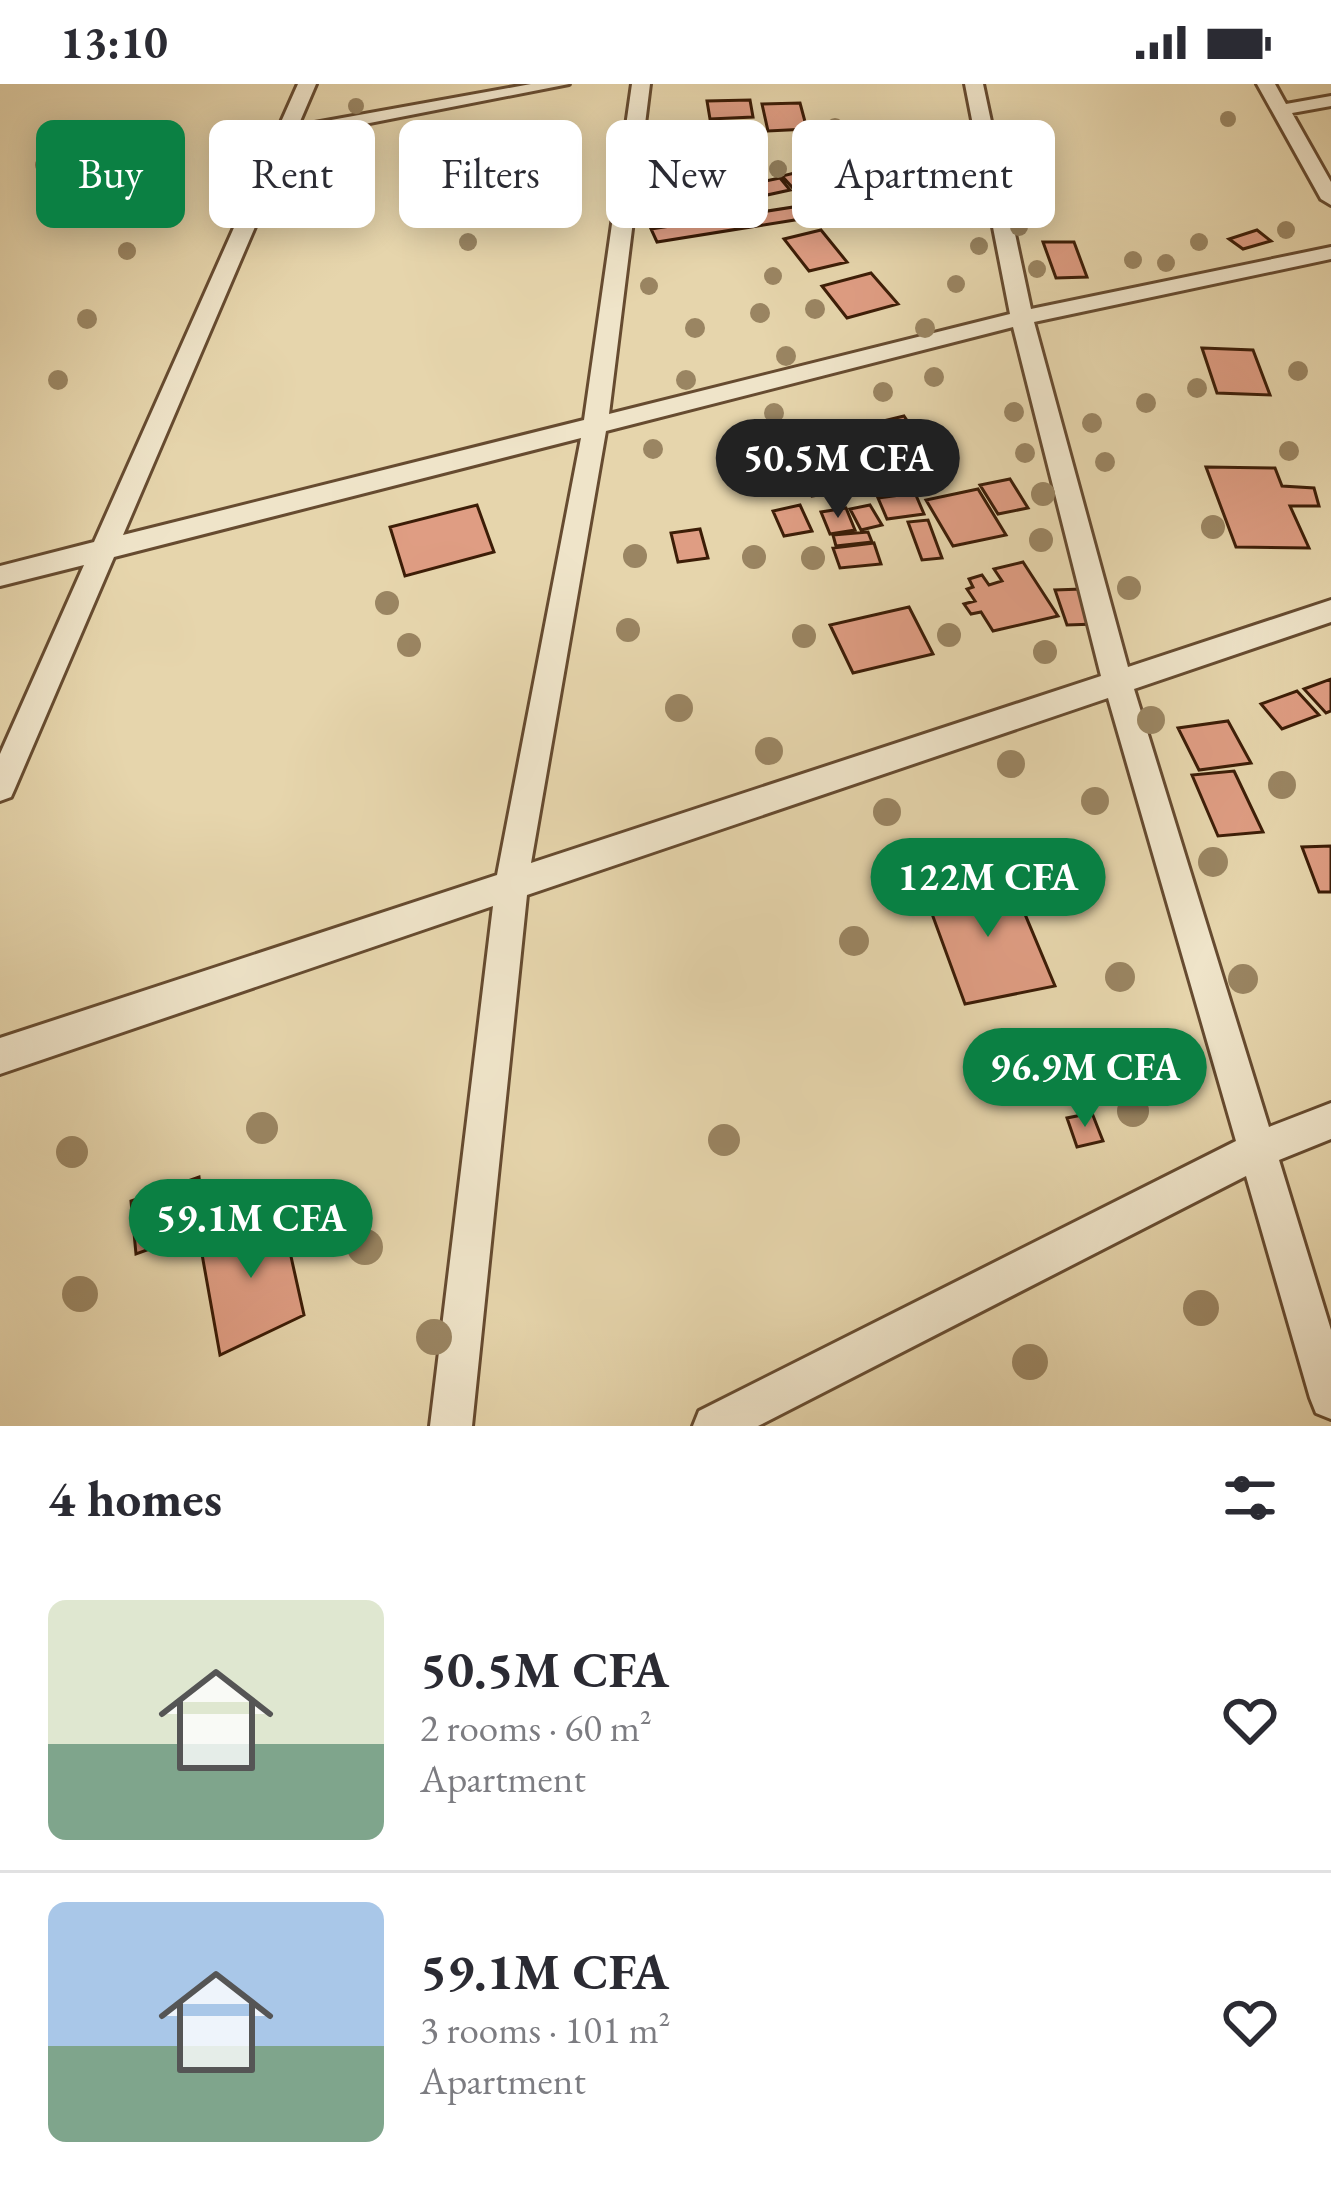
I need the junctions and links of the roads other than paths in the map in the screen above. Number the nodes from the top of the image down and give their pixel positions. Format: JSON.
{"nodes":[{"id":1,"x":307,"y":84,"type":"edge"},
{"id":2,"x":560,"y":84,"type":"edge"},
{"id":3,"x":641,"y":84,"type":"edge"},
{"id":4,"x":974,"y":84,"type":"edge"},
{"id":5,"x":1266,"y":84,"type":"edge"},
{"id":6,"x":1331,"y":101,"type":"edge"},
{"id":7,"x":1280,"y":110,"type":"junction"},
{"id":8,"x":294,"y":120,"type":"edge"},
{"id":9,"x":365,"y":120,"type":"edge"},
{"id":10,"x":1331,"y":200,"type":"edge"},
{"id":11,"x":247,"y":228,"type":"edge"},
{"id":12,"x":1331,"y":253,"type":"edge"},
{"id":13,"x":1022,"y":318,"type":"junction"},
{"id":14,"x":595,"y":427,"type":"junction"},
{"id":15,"x":103,"y":546,"type":"junction"},
{"id":16,"x":0,"y":576,"type":"edge"},
{"id":17,"x":1331,"y":611,"type":"edge"},
{"id":18,"x":1117,"y":681,"type":"junction"},
{"id":19,"x":0,"y":788,"type":"edge"},
{"id":20,"x":512,"y":882,"type":"junction"},
{"id":21,"x":0,"y":1056,"type":"edge"},
{"id":22,"x":1331,"y":1121,"type":"edge"},
{"id":23,"x":1260,"y":1149,"type":"junction"},
{"id":24,"x":1331,"y":1398,"type":"edge"},
{"id":25,"x":452,"y":1426,"type":"edge"},
{"id":26,"x":714,"y":1426,"type":"edge"}],
"edges":[{"from":1,"to":8,"type":"street"},
{"from":2,"to":9,"type":"street"},
{"from":3,"to":14,"type":"street"},
{"from":4,"to":13,"type":"street"},
{"from":5,"to":7,"type":"street"},
{"from":6,"to":7,"type":"street"},
{"from":7,"to":10,"type":"street"},
{"from":11,"to":15,"type":"street"},
{"from":12,"to":13,"type":"street"},
{"from":13,"to":14,"type":"street"},
{"from":13,"to":18,"type":"street"},
{"from":14,"to":15,"type":"street"},
{"from":14,"to":20,"type":"street"},
{"from":15,"to":16,"type":"street"},
{"from":15,"to":19,"type":"street"},
{"from":17,"to":18,"type":"street"},
{"from":18,"to":20,"type":"street"},
{"from":18,"to":23,"type":"street"},
{"from":20,"to":21,"type":"street"},
{"from":20,"to":25,"type":"street"},
{"from":22,"to":23,"type":"street"},
{"from":23,"to":24,"type":"street"},
{"from":23,"to":26,"type":"street"}]}
